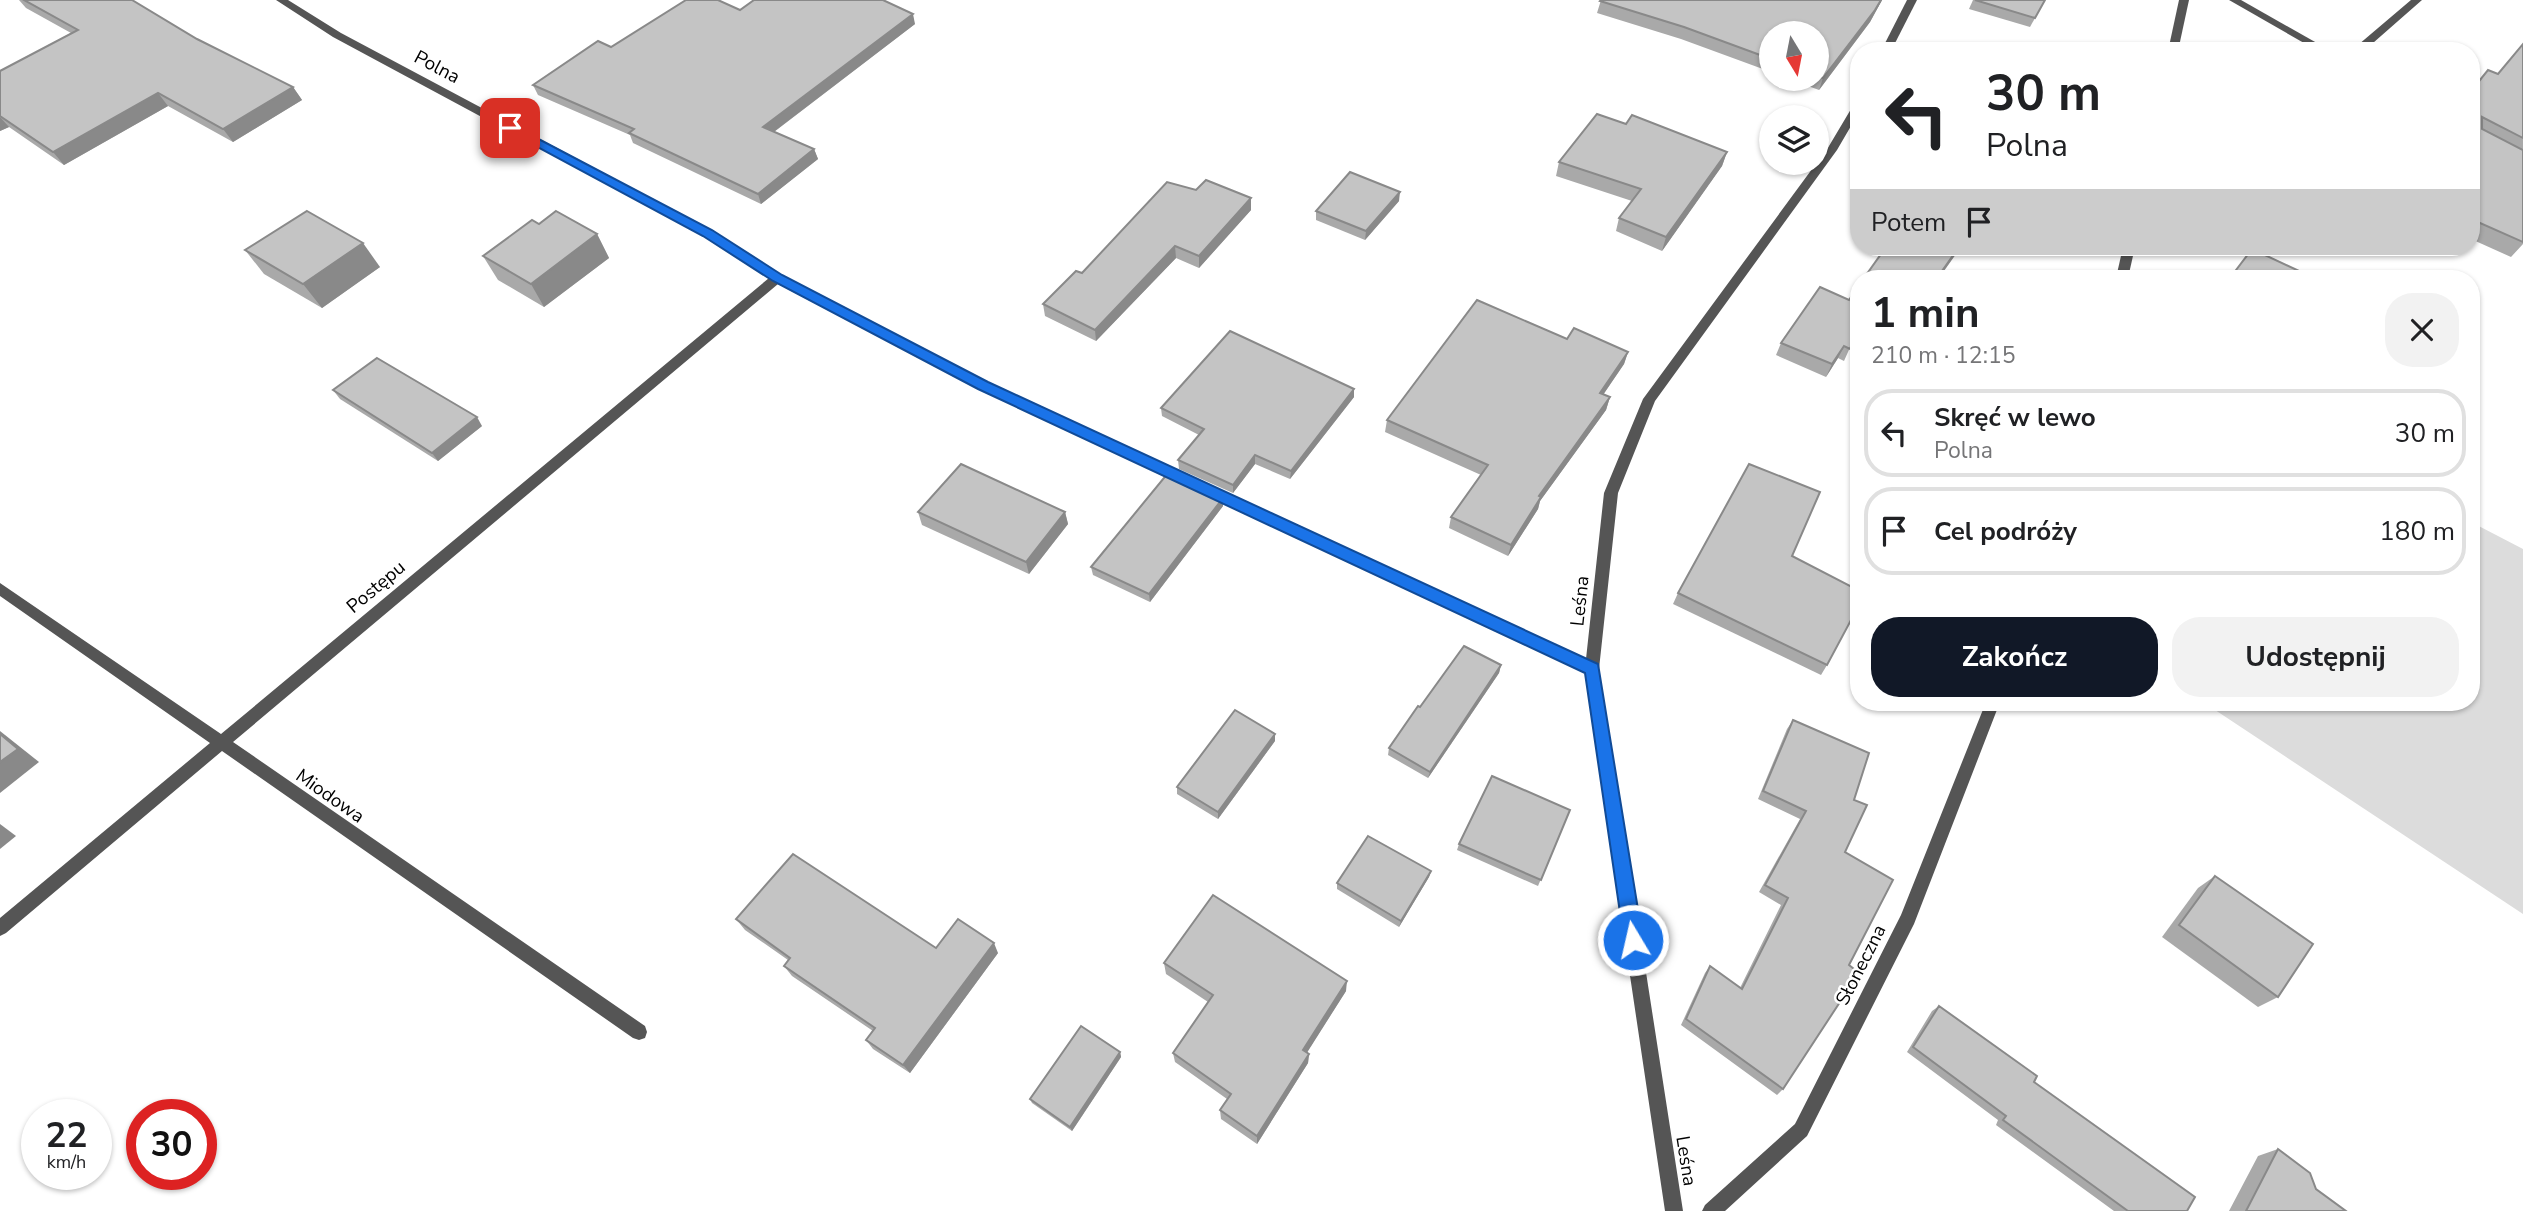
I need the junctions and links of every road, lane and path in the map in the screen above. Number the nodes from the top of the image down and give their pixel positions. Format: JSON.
{"nodes":[{"id":1,"x":281,"y":0,"type":"edge"},
{"id":2,"x":1912,"y":0,"type":"edge"},
{"id":3,"x":2184,"y":0,"type":"edge"},
{"id":4,"x":2234,"y":0,"type":"edge"},
{"id":5,"x":2417,"y":0,"type":"edge"},
{"id":6,"x":1891,"y":42,"type":"edge"},
{"id":7,"x":2175,"y":42,"type":"edge"},
{"id":8,"x":2310,"y":42,"type":"edge"},
{"id":9,"x":2368,"y":42,"type":"edge"},
{"id":10,"x":1850,"y":119,"type":"edge"},
{"id":11,"x":777,"y":278,"type":"junction"},
{"id":12,"x":0,"y":589,"type":"edge"},
{"id":13,"x":1592,"y":669,"type":"junction"},
{"id":14,"x":1989,"y":711,"type":"edge"},
{"id":15,"x":219,"y":743,"type":"junction"},
{"id":16,"x":0,"y":928,"type":"edge"},
{"id":17,"x":639,"y":1032,"type":"dead end"},
{"id":18,"x":1674,"y":1211,"type":"edge"},
{"id":19,"x":1711,"y":1211,"type":"edge"}],
"edges":[{"from":1,"to":11,"type":"street","name":"Polna"},
{"from":2,"to":6,"type":"street"},
{"from":3,"to":7,"type":"street"},
{"from":4,"to":8,"type":"street"},
{"from":5,"to":9,"type":"street"},
{"from":10,"to":13,"type":"street","name":"Leśna"},
{"from":11,"to":13,"type":"street","name":"Polna"},
{"from":11,"to":15,"type":"street","name":"Postępu"},
{"from":12,"to":15,"type":"street","name":"Miodowa"},
{"from":13,"to":18,"type":"street","name":"Leśna"},
{"from":14,"to":19,"type":"street","name":"Słoneczna"},
{"from":15,"to":16,"type":"street","name":"Postępu"},
{"from":15,"to":17,"type":"street","name":"Miodowa"}]}
